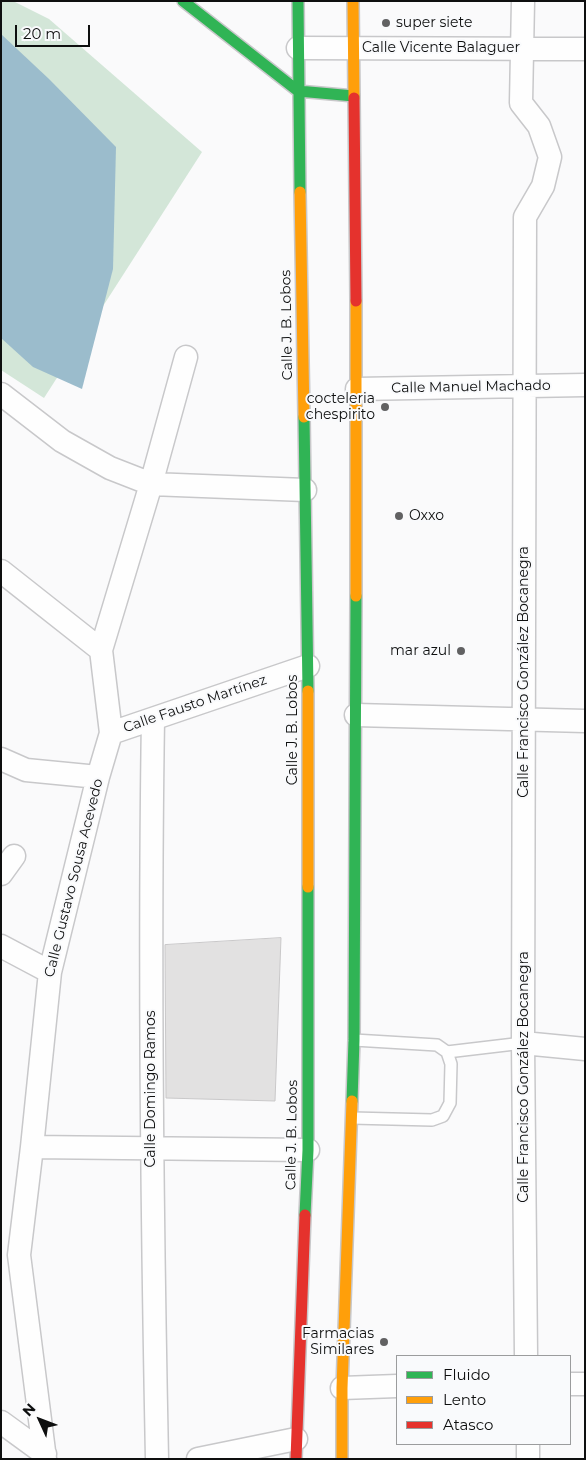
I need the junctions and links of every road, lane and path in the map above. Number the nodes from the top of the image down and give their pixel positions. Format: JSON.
{"nodes":[{"id":1,"x":183,"y":1,"type":"edge"},
{"id":2,"x":298,"y":1,"type":"edge"},
{"id":3,"x":353,"y":1,"type":"edge"},
{"id":4,"x":523,"y":1,"type":"edge"},
{"id":5,"x":298,"y":48,"type":"junction"},
{"id":6,"x":353,"y":48,"type":"junction"},
{"id":7,"x":521,"y":48,"type":"junction"},
{"id":8,"x":585,"y":49,"type":"edge"},
{"id":9,"x":298,"y":92,"type":"junction"},
{"id":10,"x":354,"y":96,"type":"junction"},
{"id":11,"x":186,"y":357,"type":"dead end"},
{"id":12,"x":585,"y":385,"type":"edge"},
{"id":13,"x":525,"y":386,"type":"junction"},
{"id":14,"x":357,"y":389,"type":"junction"},
{"id":15,"x":1,"y":394,"type":"edge"},
{"id":16,"x":151,"y":484,"type":"junction"},
{"id":17,"x":305,"y":490,"type":"junction"},
{"id":18,"x":1,"y":571,"type":"edge"},
{"id":19,"x":101,"y":650,"type":"junction"},
{"id":20,"x":308,"y":666,"type":"junction"},
{"id":21,"x":356,"y":714,"type":"junction"},
{"id":22,"x":153,"y":719,"type":"junction"},
{"id":23,"x":525,"y":720,"type":"junction"},
{"id":24,"x":585,"y":721,"type":"edge"},
{"id":25,"x":111,"y":733,"type":"junction"},
{"id":26,"x":1,"y":758,"type":"edge"},
{"id":27,"x":98,"y":778,"type":"junction"},
{"id":28,"x":14,"y":856,"type":"dead end"},
{"id":29,"x":1,"y":874,"type":"edge"},
{"id":30,"x":1,"y":946,"type":"edge"},
{"id":31,"x":50,"y":972,"type":"junction"},
{"id":32,"x":354,"y":1040,"type":"junction"},
{"id":33,"x":523,"y":1043,"type":"junction"},
{"id":34,"x":585,"y":1049,"type":"edge"},
{"id":35,"x":447,"y":1052,"type":"junction"},
{"id":36,"x":352,"y":1118,"type":"junction"},
{"id":37,"x":32,"y":1147,"type":"junction"},
{"id":38,"x":151,"y":1147,"type":"junction"},
{"id":39,"x":308,"y":1150,"type":"junction"},
{"id":40,"x":10,"y":1248,"type":"edge"},
{"id":41,"x":526,"y":1355,"type":"edge"},
{"id":42,"x":571,"y":1384,"type":"edge"},
{"id":43,"x":585,"y":1384,"type":"edge"},
{"id":44,"x":396,"y":1386,"type":"edge"},
{"id":45,"x":342,"y":1388,"type":"junction"},
{"id":46,"x":1,"y":1422,"type":"edge"},
{"id":47,"x":528,"y":1445,"type":"edge"},
{"id":48,"x":296,"y":1449,"type":"edge"},
{"id":49,"x":45,"y":1457,"type":"edge"},
{"id":50,"x":157,"y":1459,"type":"edge"},
{"id":51,"x":198,"y":1459,"type":"edge"},
{"id":52,"x":342,"y":1459,"type":"edge"},
{"id":53,"x":528,"y":1459,"type":"edge"}],
"edges":[{"from":1,"to":9,"type":"main road"},
{"from":2,"to":5,"type":"main road","name":"Calle J. B. Lobos"},
{"from":3,"to":6,"type":"main road"},
{"from":4,"to":7,"type":"street","name":"Calle Francisco González Bocanegra"},
{"from":5,"to":6,"type":"street","name":"Calle Vicente Balaguer"},
{"from":5,"to":9,"type":"main road","name":"Calle J. B. Lobos"},
{"from":6,"to":7,"type":"street","name":"Calle Vicente Balaguer"},
{"from":6,"to":10,"type":"main road"},
{"from":7,"to":8,"type":"street","name":"Calle Vicente Balaguer"},
{"from":7,"to":13,"type":"street","name":"Calle Francisco González Bocanegra"},
{"from":9,"to":10,"type":"main road"},
{"from":9,"to":17,"type":"main road","name":"Calle J. B. Lobos"},
{"from":10,"to":14,"type":"main road"},
{"from":11,"to":16,"type":"street","name":"Calle Gustavo Sousa Acevedo"},
{"from":12,"to":13,"type":"street","name":"Calle Manuel Machado"},
{"from":13,"to":14,"type":"street","name":"Calle Manuel Machado"},
{"from":13,"to":23,"type":"street","name":"Calle Francisco González Bocanegra"},
{"from":14,"to":21,"type":"main road"},
{"from":15,"to":16,"type":"street"},
{"from":16,"to":17,"type":"street"},
{"from":16,"to":19,"type":"street","name":"Calle Gustavo Sousa Acevedo"},
{"from":17,"to":20,"type":"main road","name":"Calle J. B. Lobos"},
{"from":18,"to":19,"type":"street"},
{"from":19,"to":25,"type":"street","name":"Calle Gustavo Sousa Acevedo"},
{"from":20,"to":22,"type":"street","name":"Calle Fausto Martínez"},
{"from":20,"to":39,"type":"main road","name":"Calle J. B. Lobos"},
{"from":21,"to":23,"type":"street"},
{"from":21,"to":32,"type":"main road"},
{"from":22,"to":25,"type":"street","name":"Calle Fausto Martínez"},
{"from":22,"to":38,"type":"street","name":"Calle Domingo Ramos"},
{"from":23,"to":24,"type":"street"},
{"from":23,"to":33,"type":"street","name":"Calle Francisco González Bocanegra"},
{"from":25,"to":27,"type":"street","name":"Calle Gustavo Sousa Acevedo"},
{"from":26,"to":27,"type":"street"},
{"from":27,"to":31,"type":"street","name":"Calle Gustavo Sousa Acevedo"},
{"from":28,"to":29,"type":"street"},
{"from":30,"to":31,"type":"street"},
{"from":31,"to":37,"type":"street","name":"Calle Gustavo Sousa Acevedo"},
{"from":32,"to":35,"type":"lane"},
{"from":32,"to":36,"type":"main road"},
{"from":33,"to":34,"type":"street"},
{"from":33,"to":35,"type":"lane"},
{"from":33,"to":41,"type":"street","name":"Calle Francisco González Bocanegra"},
{"from":35,"to":36,"type":"lane"},
{"from":36,"to":45,"type":"main road"},
{"from":37,"to":38,"type":"street"},
{"from":37,"to":40,"type":"street","name":"Calle Gustavo Sousa Acevedo"},
{"from":38,"to":39,"type":"street"},
{"from":38,"to":50,"type":"street","name":"Calle Domingo Ramos"},
{"from":39,"to":48,"type":"main road","name":"Calle J. B. Lobos"},
{"from":40,"to":49,"type":"street","name":"Calle Gustavo Sousa Acevedo"},
{"from":42,"to":43,"type":"street"},
{"from":44,"to":45,"type":"street"},
{"from":45,"to":52,"type":"main road"},
{"from":46,"to":49,"type":"street"},
{"from":47,"to":53,"type":"street"},
{"from":48,"to":51,"type":"street"}]}
